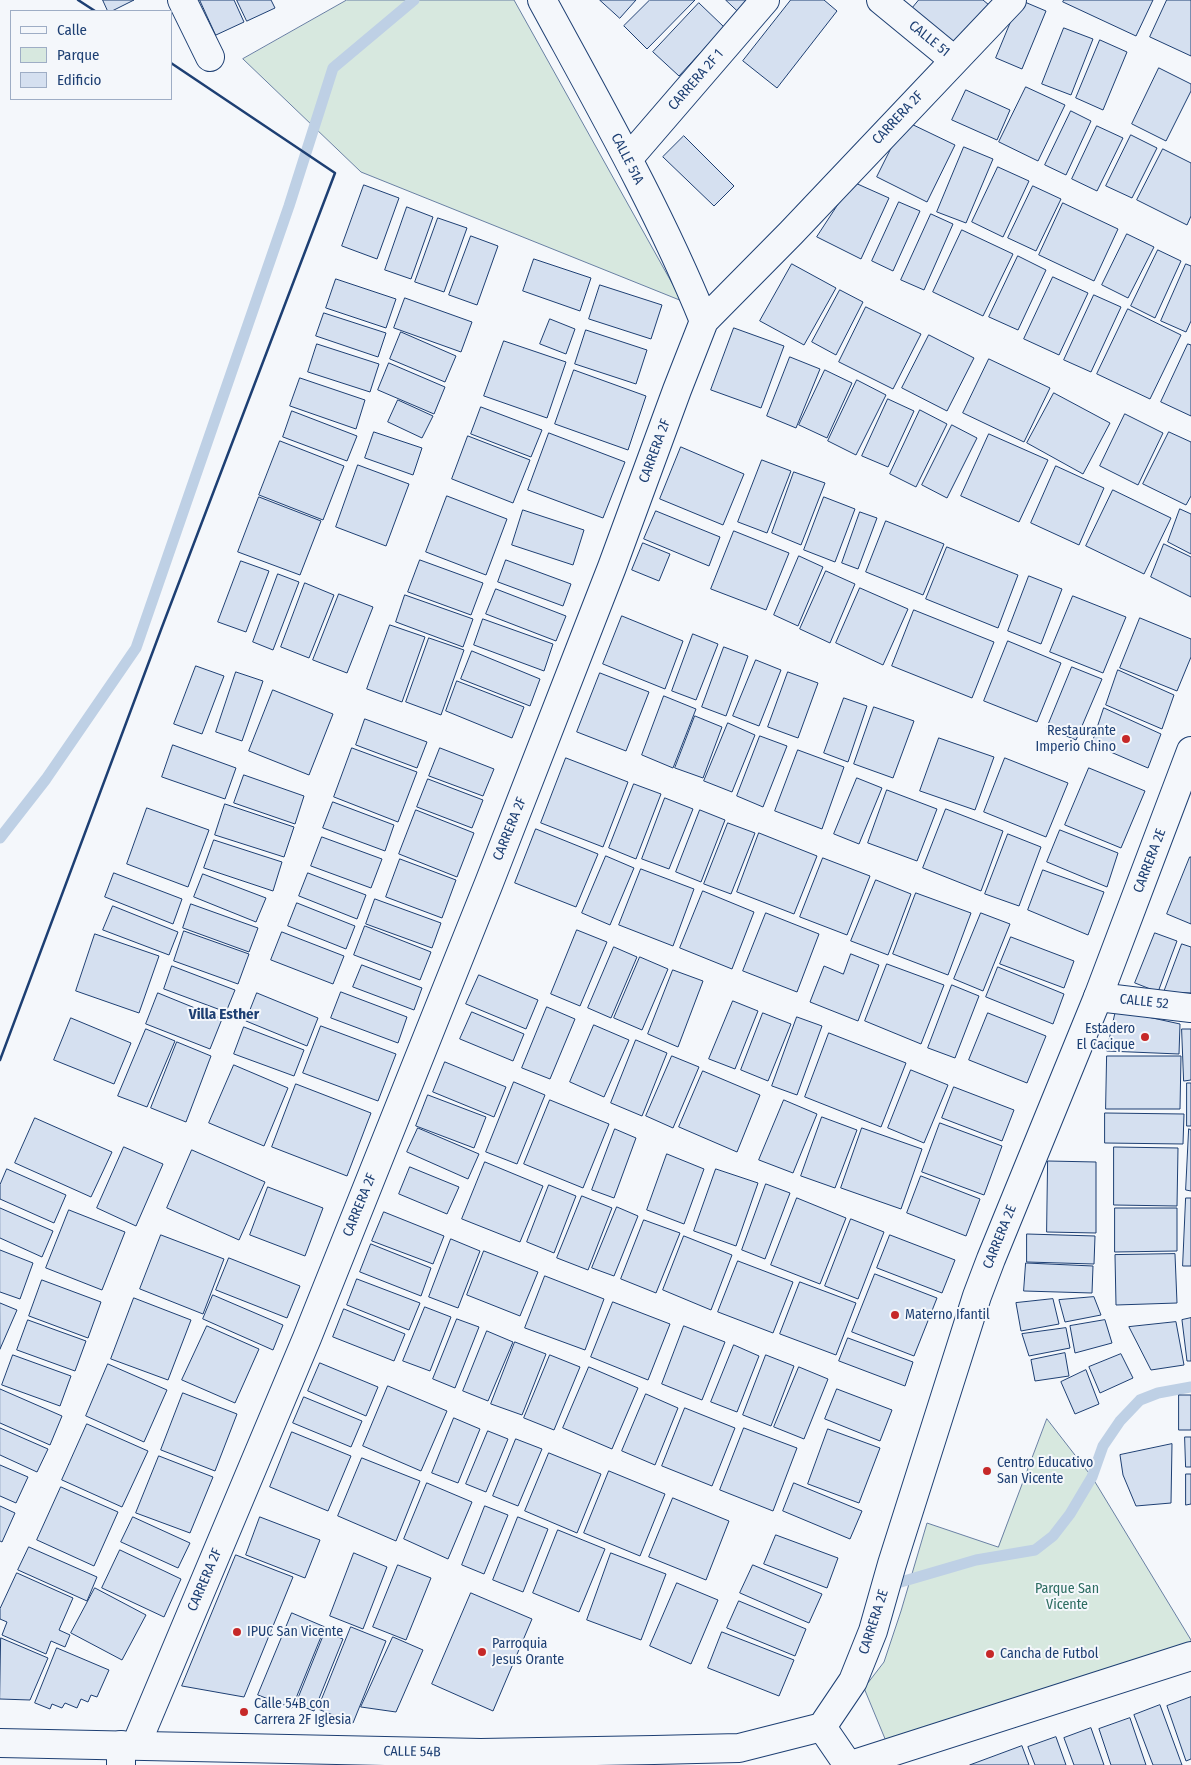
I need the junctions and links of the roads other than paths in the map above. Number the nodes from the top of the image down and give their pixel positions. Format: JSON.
{"nodes":[{"id":1,"x":182,"y":0,"type":"edge"},
{"id":2,"x":542,"y":0,"type":"edge"},
{"id":3,"x":765,"y":0,"type":"edge"},
{"id":4,"x":881,"y":0,"type":"edge"},
{"id":5,"x":1012,"y":0,"type":"edge"},
{"id":6,"x":210,"y":57,"type":"dead end"},
{"id":7,"x":954,"y":60,"type":"junction"},
{"id":8,"x":628,"y":159,"type":"junction"},
{"id":9,"x":704,"y":321,"type":"junction"},
{"id":10,"x":1191,"y":751,"type":"edge"},
{"id":11,"x":1098,"y":997,"type":"junction"},
{"id":12,"x":1191,"y":1008,"type":"edge"},
{"id":13,"x":1191,"y":1656,"type":"edge"},
{"id":14,"x":822,"y":1727,"type":"junction"},
{"id":15,"x":0,"y":1743,"type":"edge"},
{"id":16,"x":126,"y":1752,"type":"edge"},
{"id":17,"x":276,"y":1757,"type":"edge"},
{"id":18,"x":654,"y":1758,"type":"edge"},
{"id":19,"x":481,"y":1759,"type":"edge"},
{"id":20,"x":849,"y":1765,"type":"edge"}],
"edges":[{"from":1,"to":6,"type":"street"},
{"from":2,"to":8,"type":"street","name":"CALLE 51A"},
{"from":3,"to":8,"type":"street","name":"CARRERA 2F 1"},
{"from":4,"to":7,"type":"street","name":"CALLE 51"},
{"from":5,"to":7,"type":"street","name":"CARRERA 2F"},
{"from":7,"to":9,"type":"street","name":"CARRERA 2F"},
{"from":8,"to":9,"type":"street","name":"CALLE 51A"},
{"from":9,"to":16,"type":"street","name":"CARRERA 2F"},
{"from":10,"to":11,"type":"street","name":"CARRERA 2E"},
{"from":11,"to":12,"type":"street","name":"CALLE 52"},
{"from":11,"to":14,"type":"street","name":"CARRERA 2E"},
{"from":13,"to":20,"type":"street"},
{"from":14,"to":18,"type":"street","name":"CALLE 54B"},
{"from":14,"to":20,"type":"street"},
{"from":15,"to":16,"type":"street","name":"CALLE 54B"},
{"from":16,"to":17,"type":"street","name":"CALLE 54B"},
{"from":17,"to":19,"type":"street","name":"CALLE 54B"},
{"from":18,"to":19,"type":"street","name":"CALLE 54B"}]}
